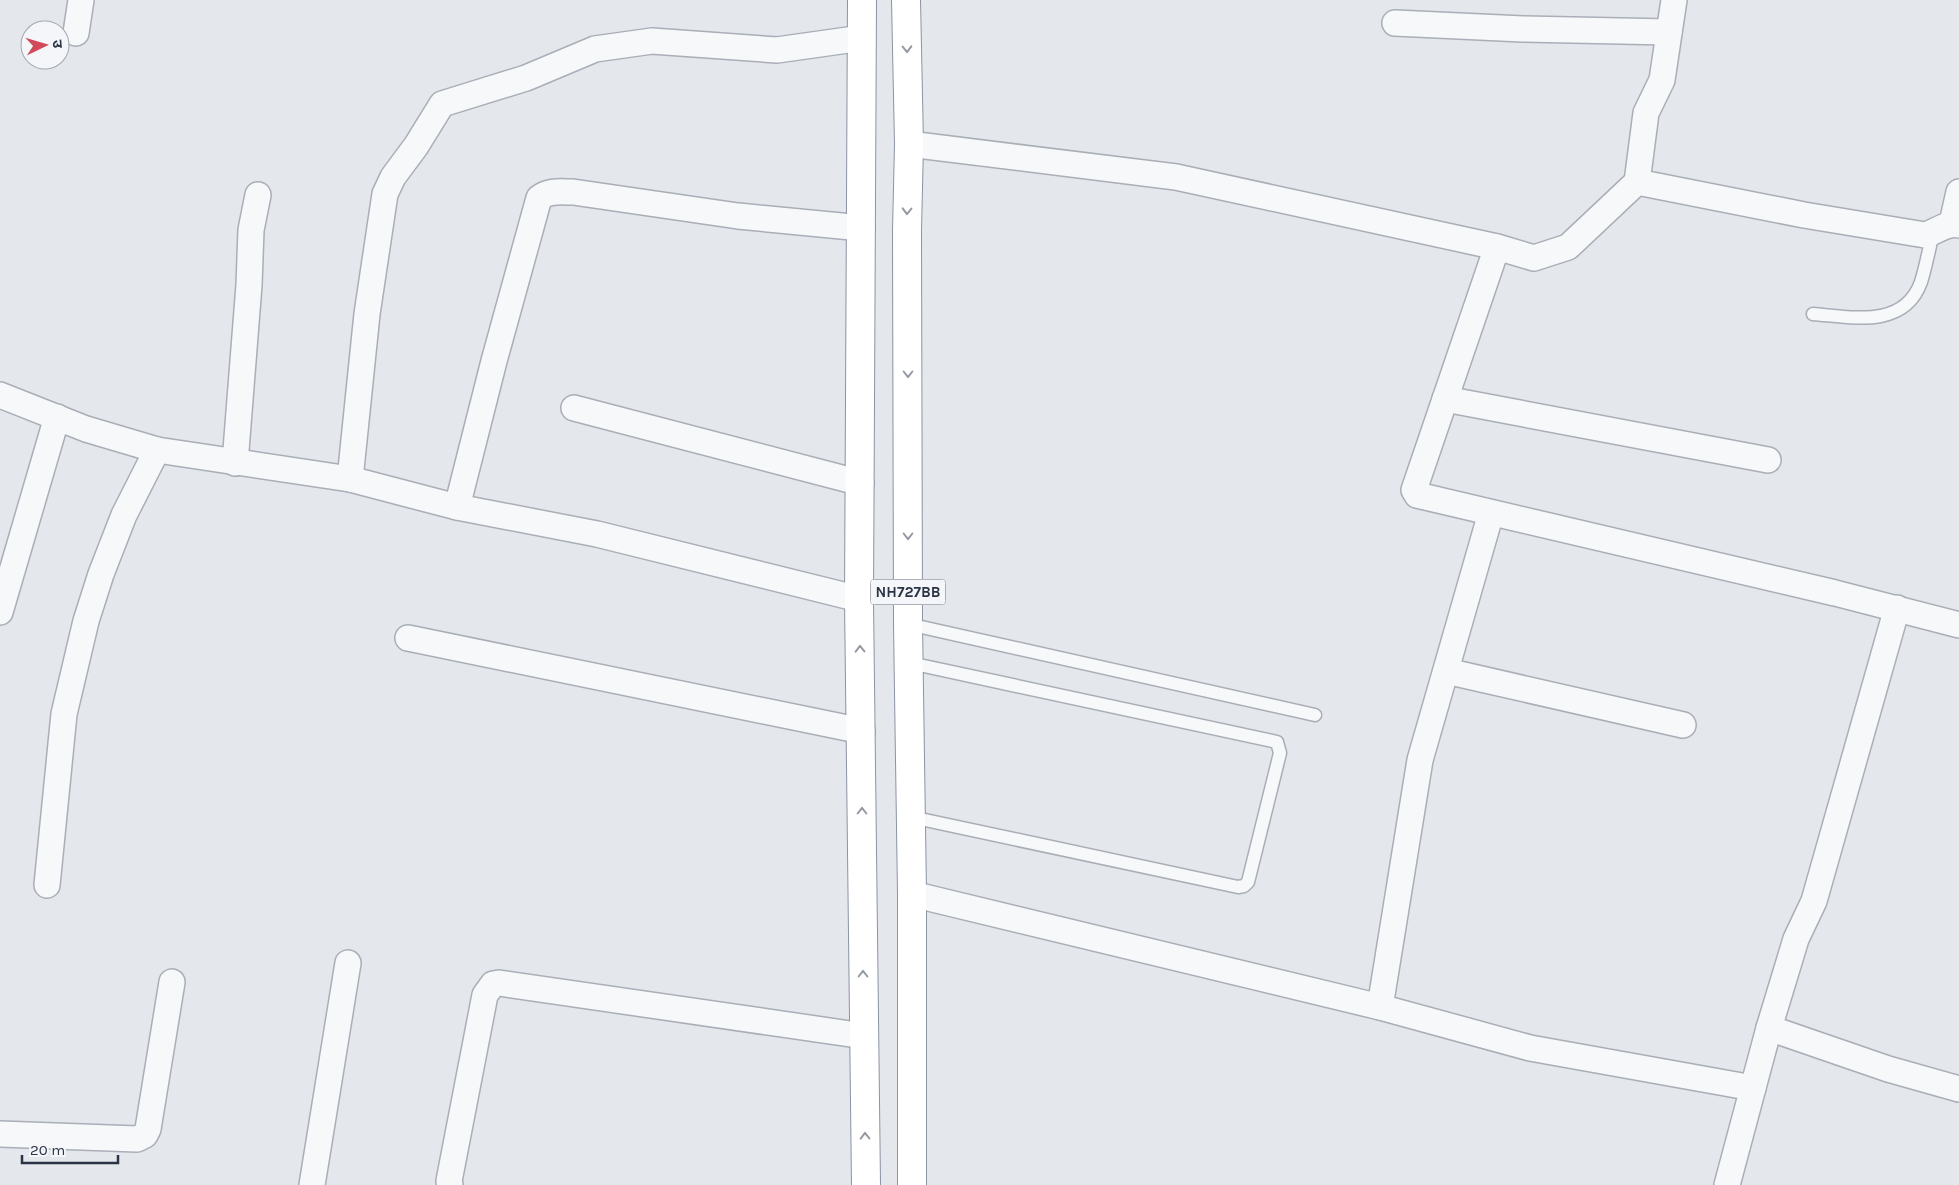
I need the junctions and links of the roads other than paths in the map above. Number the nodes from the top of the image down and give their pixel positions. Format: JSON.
{"nodes":[{"id":1,"x":81,"y":0,"type":"edge"},
{"id":2,"x":862,"y":0,"type":"edge"},
{"id":3,"x":906,"y":0,"type":"edge"},
{"id":4,"x":1674,"y":0,"type":"edge"},
{"id":5,"x":1396,"y":23,"type":"dead end"},
{"id":6,"x":1669,"y":32,"type":"junction"},
{"id":7,"x":76,"y":33,"type":"dead end"},
{"id":8,"x":862,"y":38,"type":"junction"},
{"id":9,"x":909,"y":144,"type":"junction"},
{"id":10,"x":1637,"y":182,"type":"junction"},
{"id":11,"x":1959,"y":192,"type":"edge"},
{"id":12,"x":258,"y":194,"type":"dead end"},
{"id":13,"x":1948,"y":227,"type":"edge"},
{"id":14,"x":862,"y":228,"type":"junction"},
{"id":15,"x":1497,"y":247,"type":"junction"},
{"id":16,"x":1813,"y":314,"type":"dead end"},
{"id":17,"x":0,"y":394,"type":"edge"},
{"id":18,"x":1444,"y":399,"type":"junction"},
{"id":19,"x":574,"y":408,"type":"dead end"},
{"id":20,"x":57,"y":417,"type":"junction"},
{"id":21,"x":157,"y":450,"type":"junction"},
{"id":22,"x":1768,"y":460,"type":"dead end"},
{"id":23,"x":235,"y":463,"type":"junction"},
{"id":24,"x":350,"y":479,"type":"junction"},
{"id":25,"x":861,"y":483,"type":"junction"},
{"id":26,"x":457,"y":507,"type":"junction"},
{"id":27,"x":1490,"y":513,"type":"junction"},
{"id":28,"x":859,"y":599,"type":"junction"},
{"id":29,"x":1896,"y":608,"type":"junction"},
{"id":30,"x":0,"y":612,"type":"edge"},
{"id":31,"x":908,"y":624,"type":"junction"},
{"id":32,"x":1959,"y":624,"type":"edge"},
{"id":33,"x":408,"y":638,"type":"dead end"},
{"id":34,"x":910,"y":663,"type":"junction"},
{"id":35,"x":1446,"y":671,"type":"junction"},
{"id":36,"x":1315,"y":715,"type":"dead end"},
{"id":37,"x":1683,"y":725,"type":"dead end"},
{"id":38,"x":862,"y":731,"type":"junction"},
{"id":39,"x":911,"y":817,"type":"junction"},
{"id":40,"x":47,"y":885,"type":"dead end"},
{"id":41,"x":912,"y":894,"type":"junction"},
{"id":42,"x":348,"y":963,"type":"dead end"},
{"id":43,"x":172,"y":982,"type":"dead end"},
{"id":44,"x":1380,"y":1007,"type":"junction"},
{"id":45,"x":1769,"y":1028,"type":"junction"},
{"id":46,"x":864,"y":1036,"type":"junction"},
{"id":47,"x":1753,"y":1088,"type":"junction"},
{"id":48,"x":1959,"y":1089,"type":"edge"},
{"id":49,"x":0,"y":1134,"type":"edge"},
{"id":50,"x":312,"y":1185,"type":"edge"},
{"id":51,"x":450,"y":1185,"type":"edge"},
{"id":52,"x":866,"y":1185,"type":"edge"},
{"id":53,"x":912,"y":1185,"type":"edge"},
{"id":54,"x":1727,"y":1185,"type":"edge"}],
"edges":[{"from":1,"to":7,"type":"street"},
{"from":2,"to":8,"type":"highway","number":"NH727BB"},
{"from":3,"to":9,"type":"highway","number":"NH727BB","one_way":true},
{"from":4,"to":6,"type":"street"},
{"from":5,"to":6,"type":"street"},
{"from":6,"to":10,"type":"street"},
{"from":8,"to":14,"type":"highway","number":"NH727BB"},
{"from":8,"to":24,"type":"street"},
{"from":9,"to":15,"type":"street"},
{"from":9,"to":31,"type":"highway","number":"NH727BB","one_way":true},
{"from":10,"to":13,"type":"street"},
{"from":10,"to":15,"type":"street"},
{"from":11,"to":13,"type":"street"},
{"from":12,"to":23,"type":"street"},
{"from":13,"to":16,"type":"lane"},
{"from":14,"to":25,"type":"highway","number":"NH727BB"},
{"from":14,"to":26,"type":"street"},
{"from":15,"to":18,"type":"street"},
{"from":17,"to":20,"type":"street"},
{"from":18,"to":22,"type":"street"},
{"from":18,"to":27,"type":"street"},
{"from":19,"to":25,"type":"street"},
{"from":20,"to":21,"type":"street"},
{"from":20,"to":30,"type":"street"},
{"from":21,"to":23,"type":"street"},
{"from":21,"to":40,"type":"street"},
{"from":23,"to":24,"type":"street"},
{"from":24,"to":26,"type":"street"},
{"from":25,"to":28,"type":"highway","number":"NH727BB"},
{"from":26,"to":28,"type":"street"},
{"from":27,"to":29,"type":"street"},
{"from":27,"to":35,"type":"street"},
{"from":38,"to":28,"type":"highway","number":"NH727BB","one_way":true},
{"from":29,"to":32,"type":"street"},
{"from":29,"to":45,"type":"street"},
{"from":31,"to":34,"type":"highway","number":"NH727BB"},
{"from":31,"to":36,"type":"lane"},
{"from":33,"to":38,"type":"street"},
{"from":34,"to":39,"type":"highway","number":"NH727BB"},
{"from":34,"to":39,"type":"lane"},
{"from":35,"to":37,"type":"street"},
{"from":35,"to":44,"type":"street"},
{"from":46,"to":38,"type":"highway","number":"NH727BB","one_way":true},
{"from":39,"to":41,"type":"highway","number":"NH727BB"},
{"from":41,"to":44,"type":"street"},
{"from":41,"to":53,"type":"highway","number":"NH727BB"},
{"from":42,"to":50,"type":"street"},
{"from":43,"to":49,"type":"street"},
{"from":44,"to":47,"type":"street"},
{"from":45,"to":47,"type":"street"},
{"from":45,"to":48,"type":"street"},
{"from":46,"to":51,"type":"street"},
{"from":52,"to":46,"type":"highway","number":"NH727BB","one_way":true},
{"from":47,"to":54,"type":"street"}]}
